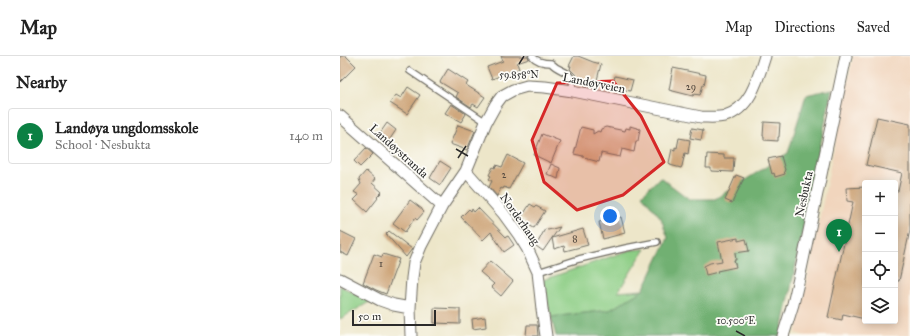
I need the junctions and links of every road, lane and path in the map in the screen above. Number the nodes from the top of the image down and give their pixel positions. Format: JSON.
{"nodes":[{"id":1,"x":532,"y":56,"type":"edge"},
{"id":2,"x":765,"y":56,"type":"edge"},
{"id":3,"x":846,"y":56,"type":"edge"},
{"id":4,"x":410,"y":71,"type":"dead end"},
{"id":5,"x":573,"y":91,"type":"junction"},
{"id":6,"x":340,"y":116,"type":"edge"},
{"id":7,"x":486,"y":122,"type":"junction"},
{"id":8,"x":466,"y":171,"type":"junction"},
{"id":9,"x":442,"y":206,"type":"junction"},
{"id":10,"x":657,"y":242,"type":"dead end"},
{"id":11,"x":538,"y":272,"type":"junction"},
{"id":12,"x":340,"y":279,"type":"edge"},
{"id":13,"x":410,"y":308,"type":"junction"},
{"id":14,"x":411,"y":336,"type":"edge"},
{"id":15,"x":546,"y":336,"type":"edge"},
{"id":16,"x":783,"y":336,"type":"edge"}],
"edges":[{"from":1,"to":5,"type":"lane"},
{"from":2,"to":5,"type":"street","name":"Landøyveien"},
{"from":3,"to":16,"type":"street","name":"Nesbukta"},
{"from":4,"to":7,"type":"lane"},
{"from":5,"to":7,"type":"street","name":"Landøyveien"},
{"from":6,"to":9,"type":"street","name":"Landøystranda"},
{"from":7,"to":8,"type":"street","name":"Landøyveien"},
{"from":8,"to":9,"type":"street","name":"Landøyveien"},
{"from":8,"to":11,"type":"street","name":"Norderhaug"},
{"from":9,"to":13,"type":"street","name":"Landøyveien"},
{"from":10,"to":11,"type":"lane"},
{"from":11,"to":15,"type":"street","name":"Norderhaug"},
{"from":12,"to":13,"type":"street"},
{"from":13,"to":14,"type":"street","name":"Landøyveien"}]}
